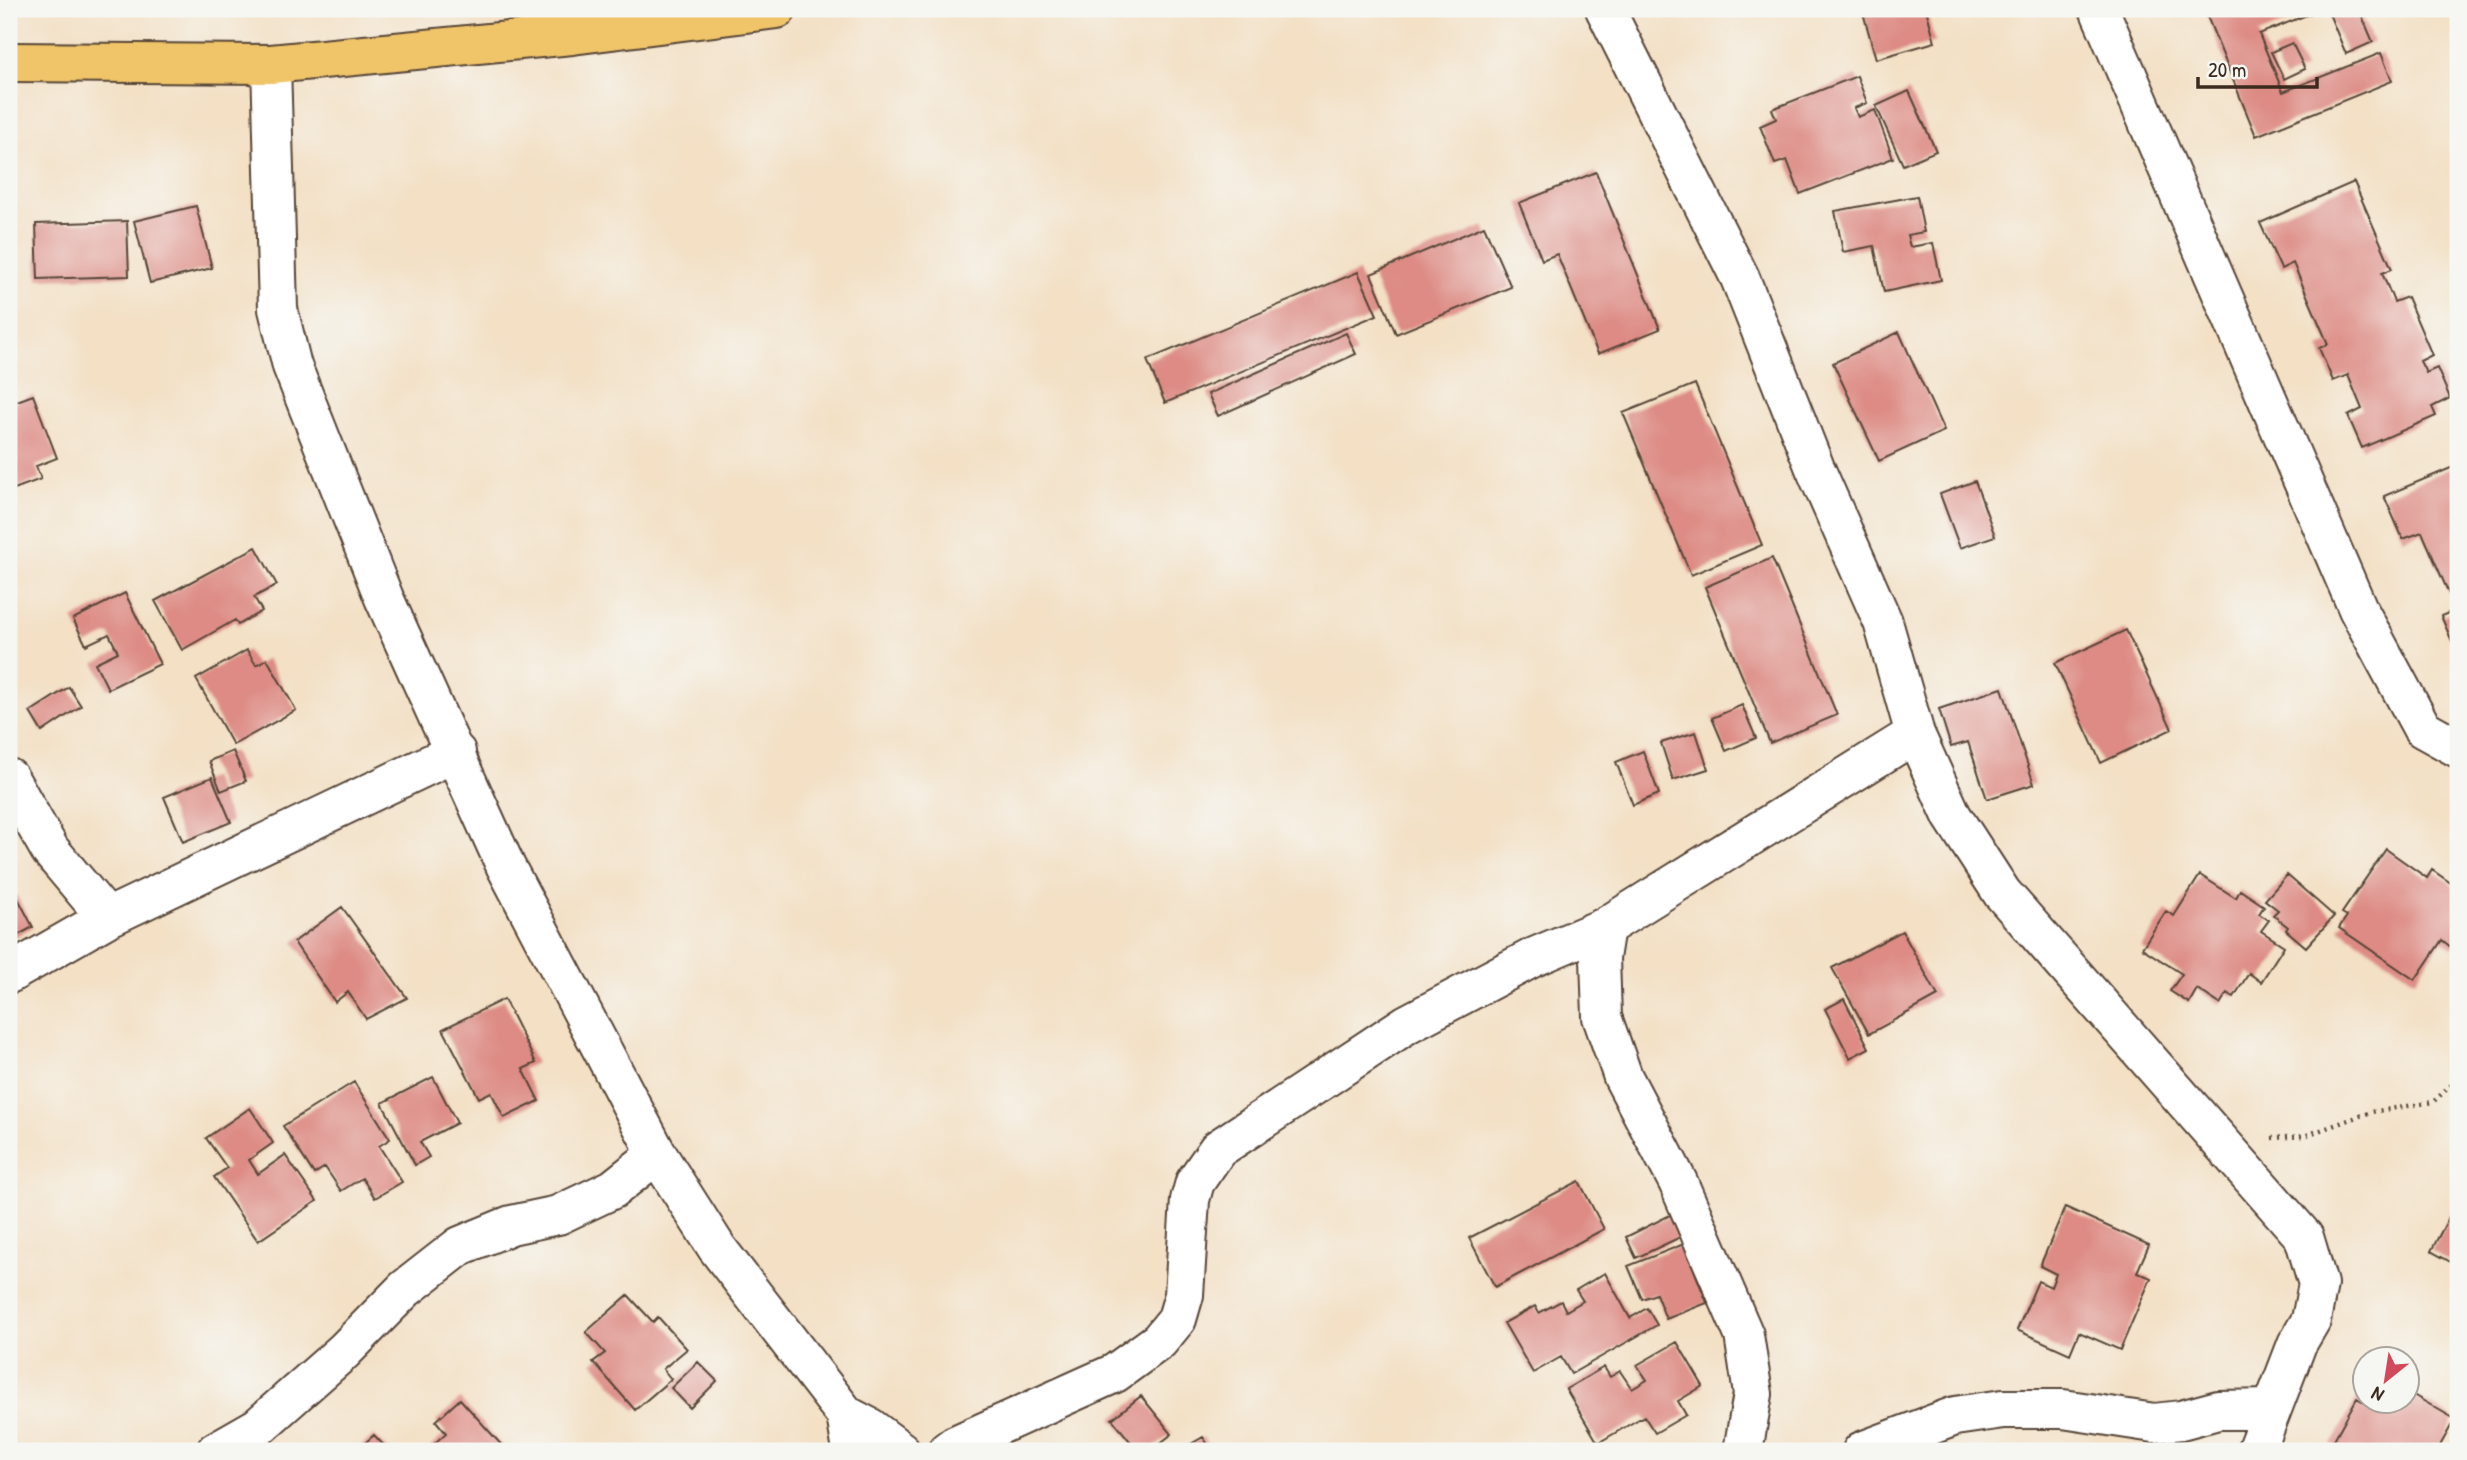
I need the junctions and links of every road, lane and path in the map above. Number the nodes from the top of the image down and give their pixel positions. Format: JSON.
{"nodes":[{"id":1,"x":777,"y":9,"type":"edge"},
{"id":2,"x":1605,"y":9,"type":"edge"},
{"id":3,"x":2099,"y":9,"type":"edge"},
{"id":4,"x":9,"y":62,"type":"edge"},
{"id":5,"x":271,"y":64,"type":"junction"},
{"id":6,"x":1915,"y":734,"type":"junction"},
{"id":7,"x":2458,"y":748,"type":"edge"},
{"id":8,"x":456,"y":752,"type":"junction"},
{"id":9,"x":9,"y":778,"type":"edge"},
{"id":10,"x":107,"y":918,"type":"junction"},
{"id":11,"x":1605,"y":928,"type":"junction"},
{"id":12,"x":9,"y":974,"type":"edge"},
{"id":13,"x":2458,"y":1079,"type":"edge"},
{"id":14,"x":2262,"y":1139,"type":"dead end"},
{"id":15,"x":657,"y":1154,"type":"junction"},
{"id":16,"x":2271,"y":1409,"type":"junction"},
{"id":17,"x":849,"y":1433,"type":"edge"},
{"id":18,"x":216,"y":1451,"type":"edge"},
{"id":19,"x":901,"y":1451,"type":"edge"},
{"id":20,"x":947,"y":1451,"type":"edge"},
{"id":21,"x":1743,"y":1451,"type":"edge"},
{"id":22,"x":1862,"y":1451,"type":"edge"},
{"id":23,"x":2256,"y":1451,"type":"edge"}],
"edges":[{"from":1,"to":5,"type":"main road"},
{"from":2,"to":6,"type":"street"},
{"from":3,"to":7,"type":"street"},
{"from":4,"to":5,"type":"main road"},
{"from":5,"to":8,"type":"street"},
{"from":6,"to":11,"type":"street"},
{"from":6,"to":16,"type":"street"},
{"from":8,"to":10,"type":"street"},
{"from":8,"to":15,"type":"street"},
{"from":9,"to":10,"type":"street"},
{"from":10,"to":12,"type":"street"},
{"from":11,"to":20,"type":"street"},
{"from":11,"to":21,"type":"street"},
{"from":13,"to":14,"type":"path"},
{"from":15,"to":17,"type":"street"},
{"from":15,"to":18,"type":"street"},
{"from":16,"to":22,"type":"street"},
{"from":16,"to":23,"type":"street"},
{"from":17,"to":19,"type":"street"}]}
